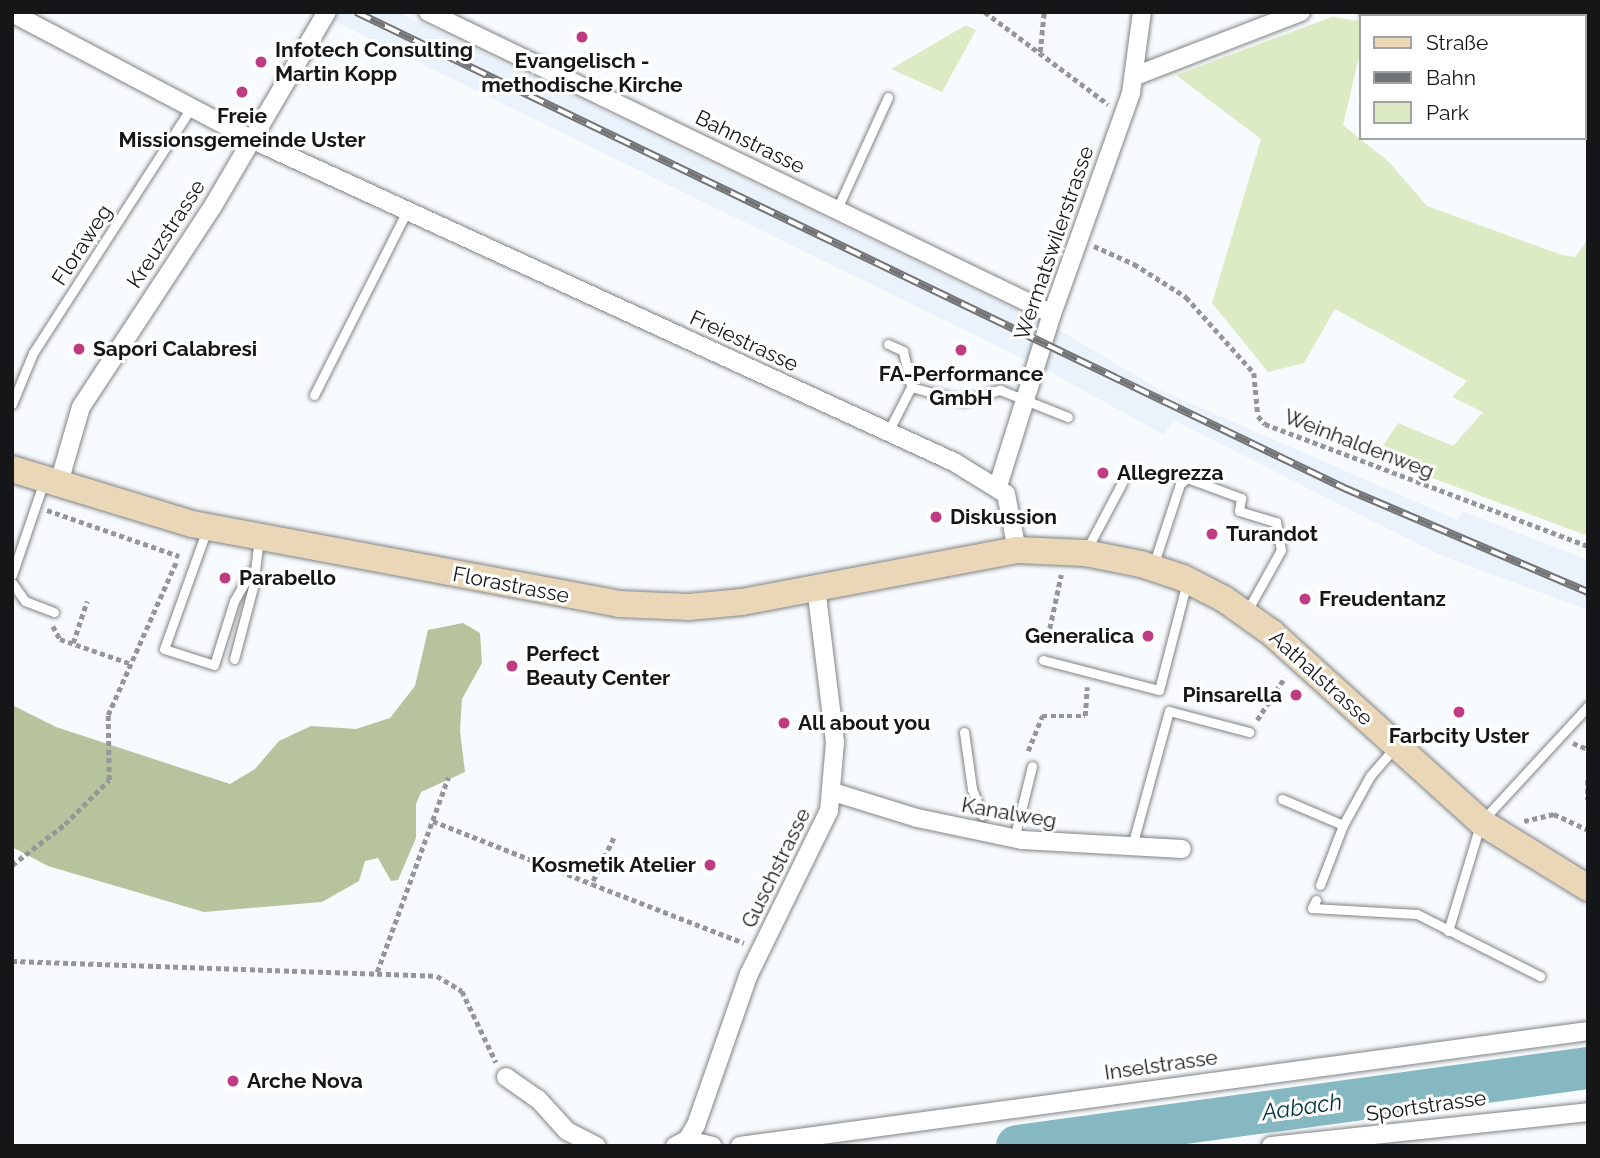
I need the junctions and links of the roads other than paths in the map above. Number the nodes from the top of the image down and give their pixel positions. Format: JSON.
{"nodes":[{"id":1,"x":327,"y":12,"type":"edge"},
{"id":2,"x":428,"y":12,"type":"edge"},
{"id":3,"x":1142,"y":12,"type":"edge"},
{"id":4,"x":1301,"y":12,"type":"edge"},
{"id":5,"x":12,"y":13,"type":"edge"},
{"id":6,"x":1135,"y":76,"type":"junction"},
{"id":7,"x":888,"y":97,"type":"dead end"},
{"id":8,"x":190,"y":109,"type":"junction"},
{"id":9,"x":251,"y":139,"type":"junction"},
{"id":10,"x":837,"y":209,"type":"junction"},
{"id":11,"x":407,"y":211,"type":"junction"},
{"id":12,"x":1052,"y":314,"type":"junction"},
{"id":13,"x":888,"y":344,"type":"dead end"},
{"id":14,"x":911,"y":387,"type":"junction"},
{"id":15,"x":314,"y":395,"type":"dead end"},
{"id":16,"x":1027,"y":400,"type":"junction"},
{"id":17,"x":12,"y":404,"type":"edge"},
{"id":18,"x":1068,"y":417,"type":"dead end"},
{"id":19,"x":888,"y":432,"type":"junction"},
{"id":20,"x":12,"y":470,"type":"edge"},
{"id":21,"x":51,"y":483,"type":"junction"},
{"id":22,"x":1122,"y":483,"type":"dead end"},
{"id":23,"x":998,"y":486,"type":"junction"},
{"id":24,"x":208,"y":527,"type":"junction"},
{"id":25,"x":259,"y":537,"type":"junction"},
{"id":26,"x":1017,"y":550,"type":"junction"},
{"id":27,"x":1085,"y":553,"type":"junction"},
{"id":28,"x":1152,"y":568,"type":"junction"},
{"id":29,"x":251,"y":571,"type":"junction"},
{"id":30,"x":12,"y":576,"type":"edge"},
{"id":31,"x":1188,"y":580,"type":"junction"},
{"id":32,"x":12,"y":583,"type":"edge"},
{"id":33,"x":817,"y":588,"type":"junction"},
{"id":34,"x":54,"y":612,"type":"dead end"},
{"id":35,"x":1245,"y":614,"type":"junction"},
{"id":36,"x":234,"y":659,"type":"dead end"},
{"id":37,"x":1042,"y":660,"type":"road end"},
{"id":38,"x":1588,"y":706,"type":"edge"},
{"id":39,"x":964,"y":732,"type":"dead end"},
{"id":40,"x":1249,"y":732,"type":"road end"},
{"id":41,"x":1396,"y":746,"type":"junction"},
{"id":42,"x":1028,"y":765,"type":"road end"},
{"id":43,"x":833,"y":792,"type":"junction"},
{"id":44,"x":1282,"y":799,"type":"dead end"},
{"id":45,"x":982,"y":815,"type":"dead end"},
{"id":46,"x":1487,"y":816,"type":"junction"},
{"id":47,"x":1343,"y":825,"type":"junction"},
{"id":48,"x":1014,"y":839,"type":"junction"},
{"id":49,"x":1132,"y":848,"type":"junction"},
{"id":50,"x":1182,"y":849,"type":"dead end"},
{"id":51,"x":1320,"y":885,"type":"dead end"},
{"id":52,"x":1588,"y":888,"type":"edge"},
{"id":53,"x":1316,"y":900,"type":"dead end"},
{"id":54,"x":1448,"y":931,"type":"junction"},
{"id":55,"x":1540,"y":976,"type":"dead end"},
{"id":56,"x":1588,"y":1031,"type":"edge"},
{"id":57,"x":506,"y":1077,"type":"road end"},
{"id":58,"x":1588,"y":1112,"type":"edge"},
{"id":59,"x":681,"y":1143,"type":"edge"},
{"id":60,"x":596,"y":1146,"type":"edge"},
{"id":61,"x":712,"y":1146,"type":"edge"},
{"id":62,"x":740,"y":1146,"type":"edge"},
{"id":63,"x":1271,"y":1146,"type":"edge"}],
"edges":[{"from":1,"to":9,"type":"street","name":"Kreuzstrasse"},
{"from":2,"to":10,"type":"street","name":"Bahnstrasse"},
{"from":3,"to":6,"type":"street","name":"Wermatswilerstrasse"},
{"from":4,"to":6,"type":"street"},
{"from":5,"to":8,"type":"street","name":"Freiestrasse"},
{"from":6,"to":12,"type":"street","name":"Wermatswilerstrasse"},
{"from":7,"to":10,"type":"lane"},
{"from":8,"to":9,"type":"street","name":"Freiestrasse"},
{"from":8,"to":17,"type":"lane","name":"Floraweg"},
{"from":9,"to":11,"type":"street","name":"Freiestrasse"},
{"from":9,"to":21,"type":"street","name":"Kreuzstrasse"},
{"from":10,"to":12,"type":"street","name":"Bahnstrasse"},
{"from":11,"to":15,"type":"lane"},
{"from":11,"to":19,"type":"street","name":"Freiestrasse"},
{"from":12,"to":16,"type":"street","name":"Wermatswilerstrasse"},
{"from":13,"to":14,"type":"lane"},
{"from":14,"to":16,"type":"lane"},
{"from":14,"to":19,"type":"lane"},
{"from":16,"to":18,"type":"lane"},
{"from":16,"to":23,"type":"street","name":"Wermatswilerstrasse"},
{"from":19,"to":23,"type":"street","name":"Freiestrasse"},
{"from":20,"to":21,"type":"main road","name":"Florastrasse"},
{"from":21,"to":24,"type":"main road","name":"Florastrasse"},
{"from":21,"to":30,"type":"lane"},
{"from":22,"to":27,"type":"lane"},
{"from":23,"to":26,"type":"street"},
{"from":24,"to":25,"type":"main road","name":"Florastrasse"},
{"from":24,"to":29,"type":"lane"},
{"from":25,"to":29,"type":"lane"},
{"from":25,"to":33,"type":"main road","name":"Florastrasse"},
{"from":26,"to":27,"type":"main road","name":"Aathalstrasse"},
{"from":26,"to":33,"type":"main road","name":"Florastrasse"},
{"from":27,"to":28,"type":"main road","name":"Aathalstrasse"},
{"from":28,"to":31,"type":"main road","name":"Aathalstrasse"},
{"from":28,"to":35,"type":"lane"},
{"from":29,"to":36,"type":"lane"},
{"from":31,"to":35,"type":"main road","name":"Aathalstrasse"},
{"from":31,"to":37,"type":"lane"},
{"from":32,"to":34,"type":"lane"},
{"from":33,"to":43,"type":"street","name":"Guschstrasse"},
{"from":35,"to":41,"type":"main road","name":"Aathalstrasse"},
{"from":38,"to":46,"type":"lane"},
{"from":39,"to":45,"type":"lane"},
{"from":40,"to":49,"type":"lane"},
{"from":41,"to":46,"type":"main road","name":"Aathalstrasse"},
{"from":41,"to":47,"type":"lane"},
{"from":42,"to":48,"type":"lane"},
{"from":43,"to":48,"type":"street","name":"Kanalweg"},
{"from":43,"to":59,"type":"street","name":"Guschstrasse"},
{"from":44,"to":47,"type":"lane"},
{"from":46,"to":52,"type":"main road","name":"Aathalstrasse"},
{"from":46,"to":54,"type":"lane"},
{"from":47,"to":51,"type":"lane"},
{"from":48,"to":49,"type":"street","name":"Kanalweg"},
{"from":49,"to":50,"type":"street","name":"Kanalweg"},
{"from":53,"to":54,"type":"lane"},
{"from":54,"to":55,"type":"lane"},
{"from":56,"to":62,"type":"street","name":"Inselstrasse"},
{"from":57,"to":60,"type":"street"},
{"from":58,"to":63,"type":"street","name":"Sportstrasse"},
{"from":59,"to":61,"type":"street"}]}
